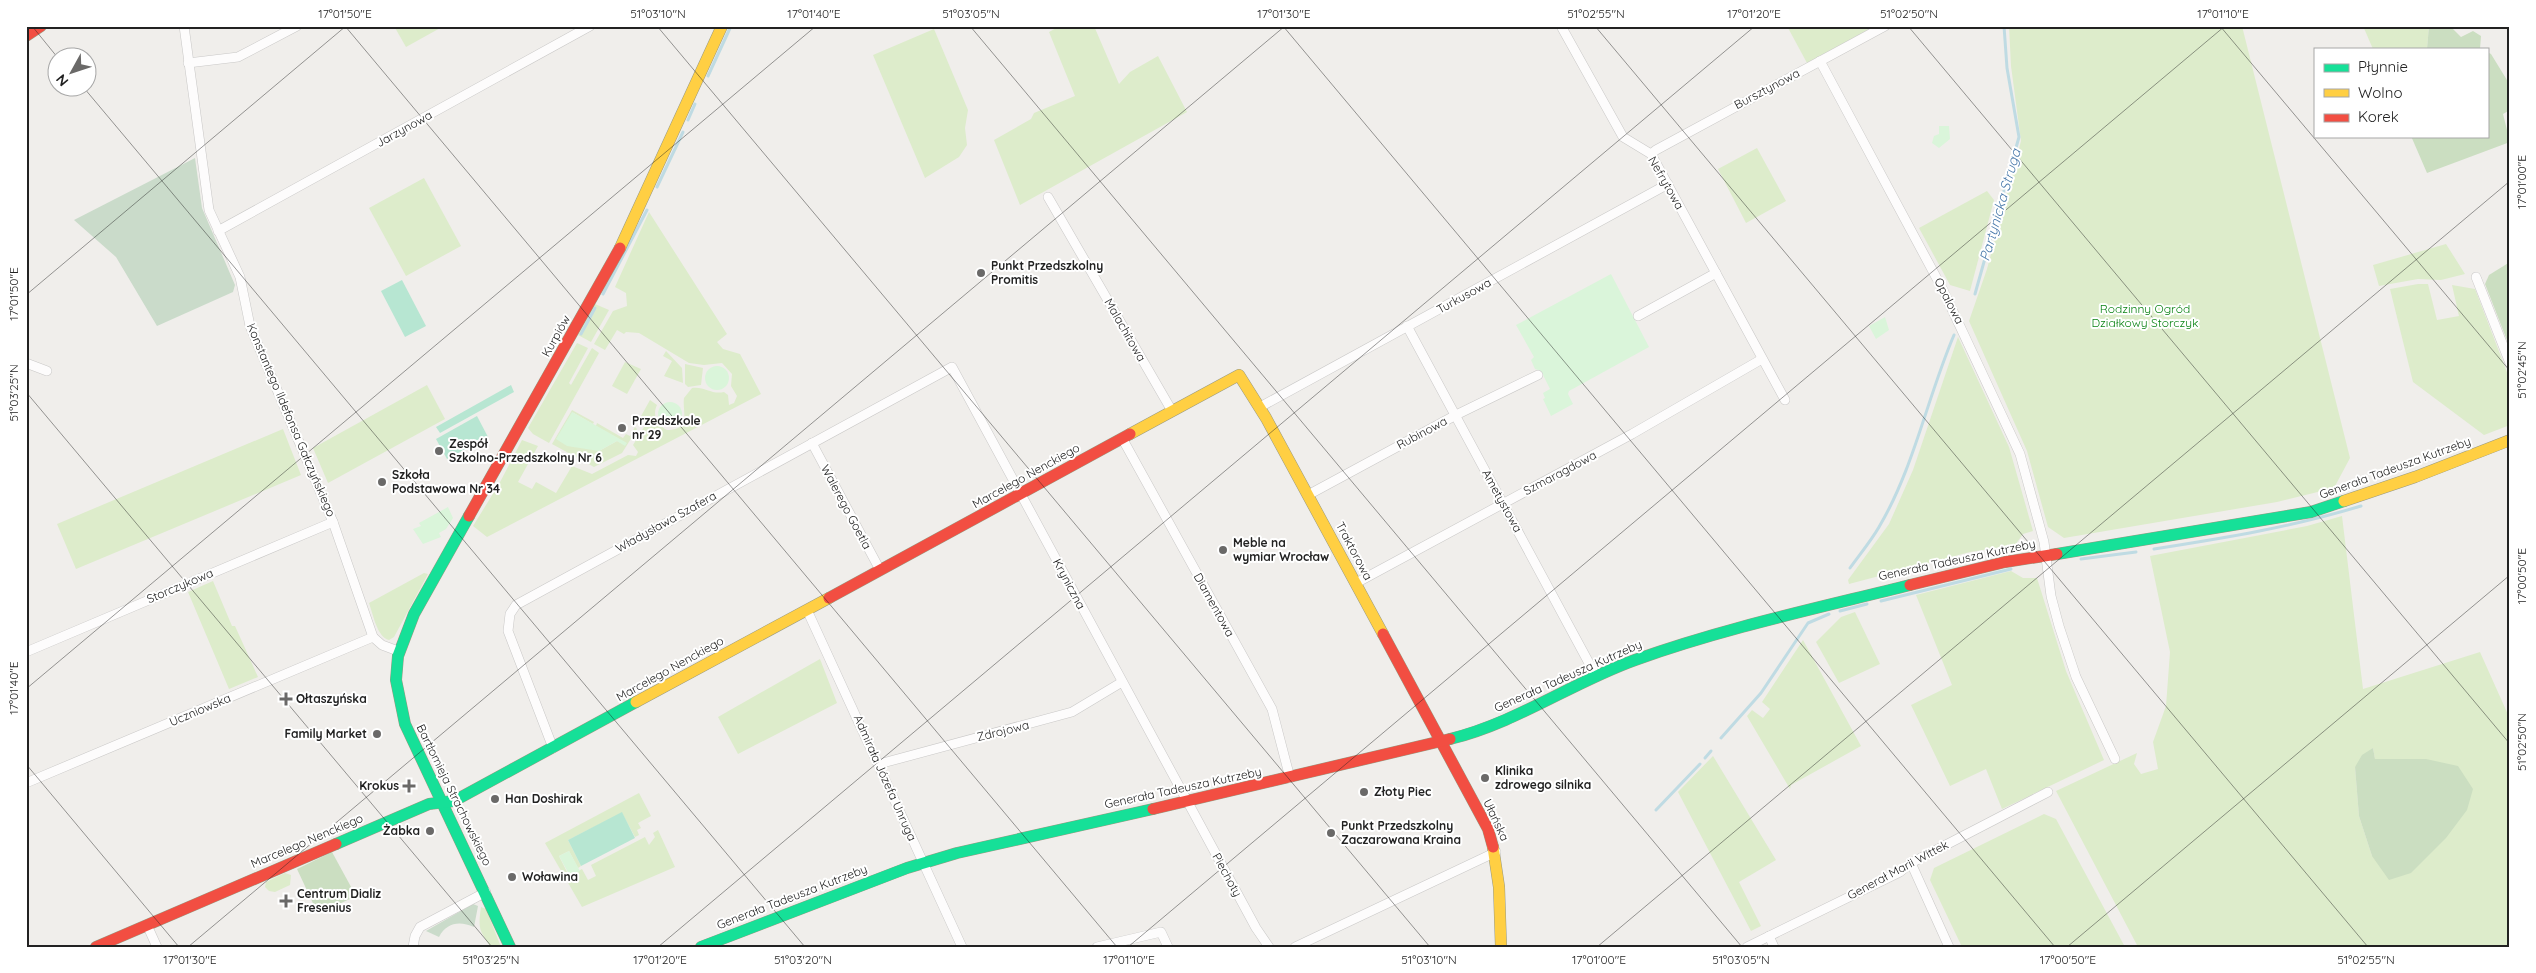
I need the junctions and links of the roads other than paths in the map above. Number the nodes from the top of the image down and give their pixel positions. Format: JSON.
{"nodes":[{"id":1,"x":41,"y":26,"type":"edge"},
{"id":2,"x":184,"y":26,"type":"edge"},
{"id":3,"x":297,"y":26,"type":"edge"},
{"id":4,"x":590,"y":26,"type":"edge"},
{"id":5,"x":722,"y":26,"type":"edge"},
{"id":6,"x":1561,"y":26,"type":"edge"},
{"id":7,"x":1885,"y":26,"type":"edge"},
{"id":8,"x":26,"y":36,"type":"edge"},
{"id":9,"x":1820,"y":61,"type":"junction"},
{"id":10,"x":188,"y":63,"type":"junction"},
{"id":11,"x":1651,"y":154,"type":"junction"},
{"id":12,"x":1668,"y":184,"type":"junction"},
{"id":13,"x":1048,"y":197,"type":"dead end"},
{"id":14,"x":218,"y":231,"type":"junction"},
{"id":15,"x":1716,"y":273,"type":"junction"},
{"id":16,"x":2476,"y":277,"type":"dead end"},
{"id":17,"x":1638,"y":316,"type":"dead end"},
{"id":18,"x":1407,"y":326,"type":"junction"},
{"id":19,"x":1762,"y":359,"type":"junction"},
{"id":20,"x":26,"y":363,"type":"edge"},
{"id":21,"x":2510,"y":363,"type":"edge"},
{"id":22,"x":952,"y":367,"type":"joint"},
{"id":23,"x":47,"y":371,"type":"dead end"},
{"id":24,"x":1239,"y":374,"type":"joint"},
{"id":25,"x":1538,"y":374,"type":"dead end"},
{"id":26,"x":1785,"y":400,"type":"dead end"},
{"id":27,"x":1260,"y":407,"type":"junction"},
{"id":28,"x":1172,"y":411,"type":"junction"},
{"id":29,"x":1456,"y":415,"type":"junction"},
{"id":30,"x":1122,"y":438,"type":"junction"},
{"id":31,"x":2510,"y":440,"type":"edge"},
{"id":32,"x":812,"y":443,"type":"junction"},
{"id":33,"x":1020,"y":495,"type":"junction"},
{"id":34,"x":1308,"y":495,"type":"junction"},
{"id":35,"x":1504,"y":504,"type":"junction"},
{"id":36,"x":333,"y":522,"type":"junction"},
{"id":37,"x":2046,"y":555,"type":"junction"},
{"id":38,"x":880,"y":570,"type":"junction"},
{"id":39,"x":1356,"y":584,"type":"junction"},
{"id":40,"x":807,"y":610,"type":"junction"},
{"id":41,"x":373,"y":637,"type":"junction"},
{"id":42,"x":398,"y":651,"type":"junction"},
{"id":43,"x":26,"y":652,"type":"edge"},
{"id":44,"x":1596,"y":676,"type":"junction"},
{"id":45,"x":1122,"y":682,"type":"junction"},
{"id":46,"x":1440,"y":742,"type":"junction"},
{"id":47,"x":553,"y":748,"type":"junction"},
{"id":48,"x":2115,"y":759,"type":"dead end"},
{"id":49,"x":879,"y":764,"type":"junction"},
{"id":50,"x":1290,"y":778,"type":"junction"},
{"id":51,"x":26,"y":783,"type":"edge"},
{"id":52,"x":2048,"y":792,"type":"dead end"},
{"id":53,"x":1188,"y":801,"type":"junction"},
{"id":54,"x":443,"y":803,"type":"junction"},
{"id":55,"x":1496,"y":852,"type":"junction"},
{"id":56,"x":924,"y":862,"type":"junction"},
{"id":57,"x":1911,"y":863,"type":"junction"},
{"id":58,"x":483,"y":894,"type":"junction"},
{"id":59,"x":147,"y":925,"type":"junction"},
{"id":60,"x":1769,"y":936,"type":"junction"},
{"id":61,"x":96,"y":947,"type":"edge"},
{"id":62,"x":157,"y":947,"type":"edge"},
{"id":63,"x":413,"y":947,"type":"edge"},
{"id":64,"x":510,"y":947,"type":"edge"},
{"id":65,"x":701,"y":947,"type":"edge"},
{"id":66,"x":962,"y":947,"type":"edge"},
{"id":67,"x":1097,"y":947,"type":"edge"},
{"id":68,"x":1168,"y":947,"type":"edge"},
{"id":69,"x":1269,"y":947,"type":"edge"},
{"id":70,"x":1295,"y":947,"type":"edge"},
{"id":71,"x":1501,"y":947,"type":"edge"},
{"id":72,"x":1747,"y":947,"type":"edge"},
{"id":73,"x":1774,"y":947,"type":"edge"},
{"id":74,"x":1949,"y":947,"type":"edge"}],
"edges":[{"from":1,"to":8,"type":"street"},
{"from":2,"to":10,"type":"street","name":"Konstantego Ildefonsa Gałczyńskiego"},
{"from":3,"to":10,"type":"street"},
{"from":4,"to":14,"type":"street","name":"Jarzynowa"},
{"from":5,"to":42,"type":"street","name":"Kurpiów"},
{"from":6,"to":11,"type":"street","name":"Nefrytowa"},
{"from":7,"to":9,"type":"street","name":"Bursztynowa"},
{"from":9,"to":11,"type":"street","name":"Bursztynowa"},
{"from":9,"to":37,"type":"street","name":"Opalowa"},
{"from":10,"to":14,"type":"street","name":"Konstantego Ildefonsa Gałczyńskiego"},
{"from":11,"to":12,"type":"street","name":"Nefrytowa"},
{"from":12,"to":15,"type":"street","name":"Nefrytowa"},
{"from":12,"to":18,"type":"street","name":"Turkusowa"},
{"from":13,"to":28,"type":"street","name":"Malachitowa"},
{"from":14,"to":36,"type":"street","name":"Konstantego Ildefonsa Gałczyńskiego"},
{"from":15,"to":17,"type":"street"},
{"from":15,"to":19,"type":"street","name":"Nefrytowa"},
{"from":16,"to":21,"type":"street"},
{"from":18,"to":27,"type":"street","name":"Turkusowa"},
{"from":18,"to":29,"type":"street","name":"Ametystowa"},
{"from":19,"to":26,"type":"street","name":"Nefrytowa"},
{"from":19,"to":35,"type":"street","name":"Szmaragdowa"},
{"from":20,"to":23,"type":"street"},
{"from":22,"to":32,"type":"street","name":"Władysława Szafera"},
{"from":22,"to":33,"type":"street","name":"Kryniczna"},
{"from":24,"to":27,"type":"street","name":"Traktorowa"},
{"from":24,"to":28,"type":"street","name":"Marcelego Nenckiego"},
{"from":25,"to":29,"type":"street","name":"Rubinowa"},
{"from":27,"to":34,"type":"street","name":"Traktorowa"},
{"from":28,"to":30,"type":"street","name":"Marcelego Nenckiego"},
{"from":29,"to":34,"type":"street","name":"Rubinowa"},
{"from":29,"to":35,"type":"street","name":"Ametystowa"},
{"from":30,"to":33,"type":"street","name":"Marcelego Nenckiego"},
{"from":30,"to":50,"type":"street","name":"Diamentowa"},
{"from":31,"to":37,"type":"street","name":"Generała Tadeusza Kutrzeby"},
{"from":32,"to":38,"type":"street","name":"Walerego Goetla"},
{"from":32,"to":47,"type":"street","name":"Władysława Szafera"},
{"from":33,"to":38,"type":"street","name":"Marcelego Nenckiego"},
{"from":33,"to":45,"type":"street","name":"Kryniczna"},
{"from":34,"to":39,"type":"street","name":"Traktorowa"},
{"from":35,"to":39,"type":"street","name":"Szmaragdowa"},
{"from":35,"to":44,"type":"street","name":"Ametystowa"},
{"from":36,"to":41,"type":"street","name":"Konstantego Ildefonsa Gałczyńskiego"},
{"from":36,"to":43,"type":"street","name":"Storczykowa"},
{"from":37,"to":44,"type":"street","name":"Generała Tadeusza Kutrzeby"},
{"from":37,"to":48,"type":"street","name":"Opalowa"},
{"from":38,"to":40,"type":"street","name":"Marcelego Nenckiego"},
{"from":39,"to":46,"type":"street","name":"Traktorowa"},
{"from":40,"to":47,"type":"street","name":"Marcelego Nenckiego"},
{"from":40,"to":49,"type":"street","name":"Admirała Józefa Unruga"},
{"from":41,"to":42,"type":"street"},
{"from":41,"to":51,"type":"street","name":"Uczniowska"},
{"from":42,"to":54,"type":"street","name":"Bartłomieja Strachowskiego"},
{"from":44,"to":46,"type":"street","name":"Generała Tadeusza Kutrzeby"},
{"from":45,"to":49,"type":"street","name":"Zdrojowa"},
{"from":45,"to":53,"type":"street","name":"Kryniczna"},
{"from":46,"to":50,"type":"street","name":"Generała Tadeusza Kutrzeby"},
{"from":46,"to":55,"type":"street","name":"Ułańska"},
{"from":47,"to":54,"type":"street","name":"Marcelego Nenckiego"},
{"from":49,"to":56,"type":"street","name":"Admirała Józefa Unruga"},
{"from":50,"to":53,"type":"street","name":"Generała Tadeusza Kutrzeby"},
{"from":52,"to":57,"type":"street","name":"Generał Marii Wittek"},
{"from":53,"to":56,"type":"street","name":"Generała Tadeusza Kutrzeby"},
{"from":53,"to":69,"type":"street","name":"Piechoty"},
{"from":54,"to":58,"type":"street","name":"Bartłomieja Strachowskiego"},
{"from":54,"to":59,"type":"street","name":"Marcelego Nenckiego"},
{"from":55,"to":70,"type":"street"},
{"from":55,"to":71,"type":"street","name":"Ułańska"},
{"from":56,"to":65,"type":"street","name":"Generała Tadeusza Kutrzeby"},
{"from":56,"to":66,"type":"street","name":"Admirała Józefa Unruga"},
{"from":57,"to":60,"type":"street","name":"Generał Marii Wittek"},
{"from":57,"to":74,"type":"street"},
{"from":58,"to":63,"type":"street"},
{"from":58,"to":64,"type":"street","name":"Bartłomieja Strachowskiego"},
{"from":59,"to":61,"type":"street","name":"Marcelego Nenckiego"},
{"from":59,"to":62,"type":"street"},
{"from":60,"to":72,"type":"street","name":"Generał Marii Wittek"},
{"from":60,"to":73,"type":"street"},
{"from":67,"to":68,"type":"street"}]}
